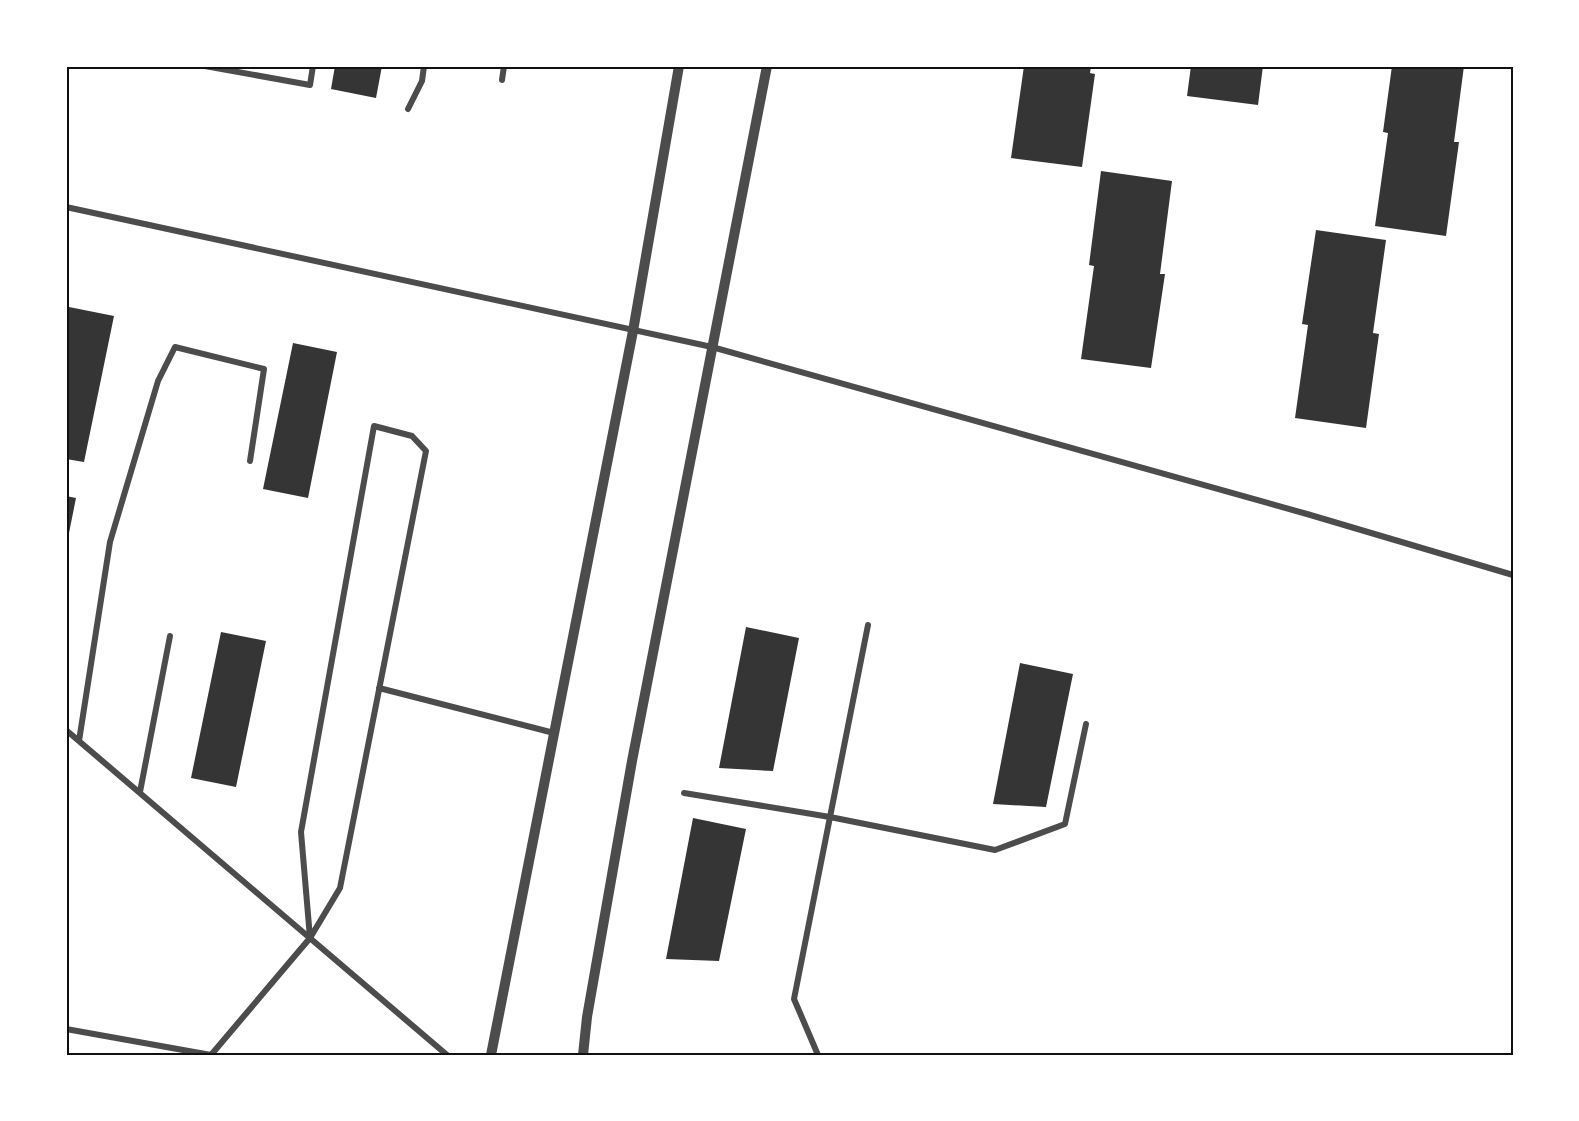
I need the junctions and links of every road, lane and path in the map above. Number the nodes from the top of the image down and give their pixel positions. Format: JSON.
{"nodes":[{"id":1,"x":205,"y":66,"type":"edge"},
{"id":2,"x":313,"y":66,"type":"edge"},
{"id":3,"x":424,"y":66,"type":"edge"},
{"id":4,"x":504,"y":66,"type":"edge"},
{"id":5,"x":678,"y":66,"type":"edge"},
{"id":6,"x":767,"y":66,"type":"edge"},
{"id":7,"x":502,"y":80,"type":"dead end"},
{"id":8,"x":408,"y":109,"type":"dead end"},
{"id":9,"x":66,"y":207,"type":"edge"},
{"id":10,"x":633,"y":331,"type":"junction"},
{"id":11,"x":712,"y":347,"type":"junction"},
{"id":12,"x":250,"y":461,"type":"dead end"},
{"id":13,"x":1513,"y":575,"type":"edge"},
{"id":14,"x":868,"y":625,"type":"dead end"},
{"id":15,"x":170,"y":636,"type":"dead end"},
{"id":16,"x":379,"y":688,"type":"junction"},
{"id":17,"x":1086,"y":724,"type":"dead end"},
{"id":18,"x":66,"y":730,"type":"edge"},
{"id":19,"x":554,"y":734,"type":"junction"},
{"id":20,"x":79,"y":741,"type":"junction"},
{"id":21,"x":140,"y":792,"type":"junction"},
{"id":22,"x":684,"y":793,"type":"dead end"},
{"id":23,"x":830,"y":817,"type":"junction"},
{"id":24,"x":310,"y":938,"type":"junction"},
{"id":25,"x":66,"y":1029,"type":"edge"},
{"id":26,"x":211,"y":1055,"type":"edge"},
{"id":27,"x":447,"y":1055,"type":"edge"},
{"id":28,"x":491,"y":1055,"type":"edge"},
{"id":29,"x":583,"y":1055,"type":"edge"},
{"id":30,"x":818,"y":1055,"type":"edge"}],
"edges":[{"from":1,"to":2,"type":"street"},
{"from":3,"to":8,"type":"street"},
{"from":4,"to":7,"type":"street"},
{"from":5,"to":10,"type":"street"},
{"from":6,"to":11,"type":"street"},
{"from":9,"to":10,"type":"street"},
{"from":10,"to":11,"type":"street"},
{"from":10,"to":19,"type":"street"},
{"from":11,"to":13,"type":"street"},
{"from":11,"to":29,"type":"street"},
{"from":12,"to":20,"type":"street"},
{"from":14,"to":23,"type":"street"},
{"from":15,"to":21,"type":"street"},
{"from":16,"to":19,"type":"street"},
{"from":16,"to":24,"type":"street"},
{"from":16,"to":24,"type":"street"},
{"from":17,"to":23,"type":"street"},
{"from":18,"to":20,"type":"street"},
{"from":19,"to":28,"type":"street"},
{"from":20,"to":21,"type":"street"},
{"from":21,"to":24,"type":"street"},
{"from":22,"to":23,"type":"street"},
{"from":23,"to":30,"type":"street"},
{"from":24,"to":26,"type":"street"},
{"from":24,"to":27,"type":"street"},
{"from":25,"to":26,"type":"street"}]}
